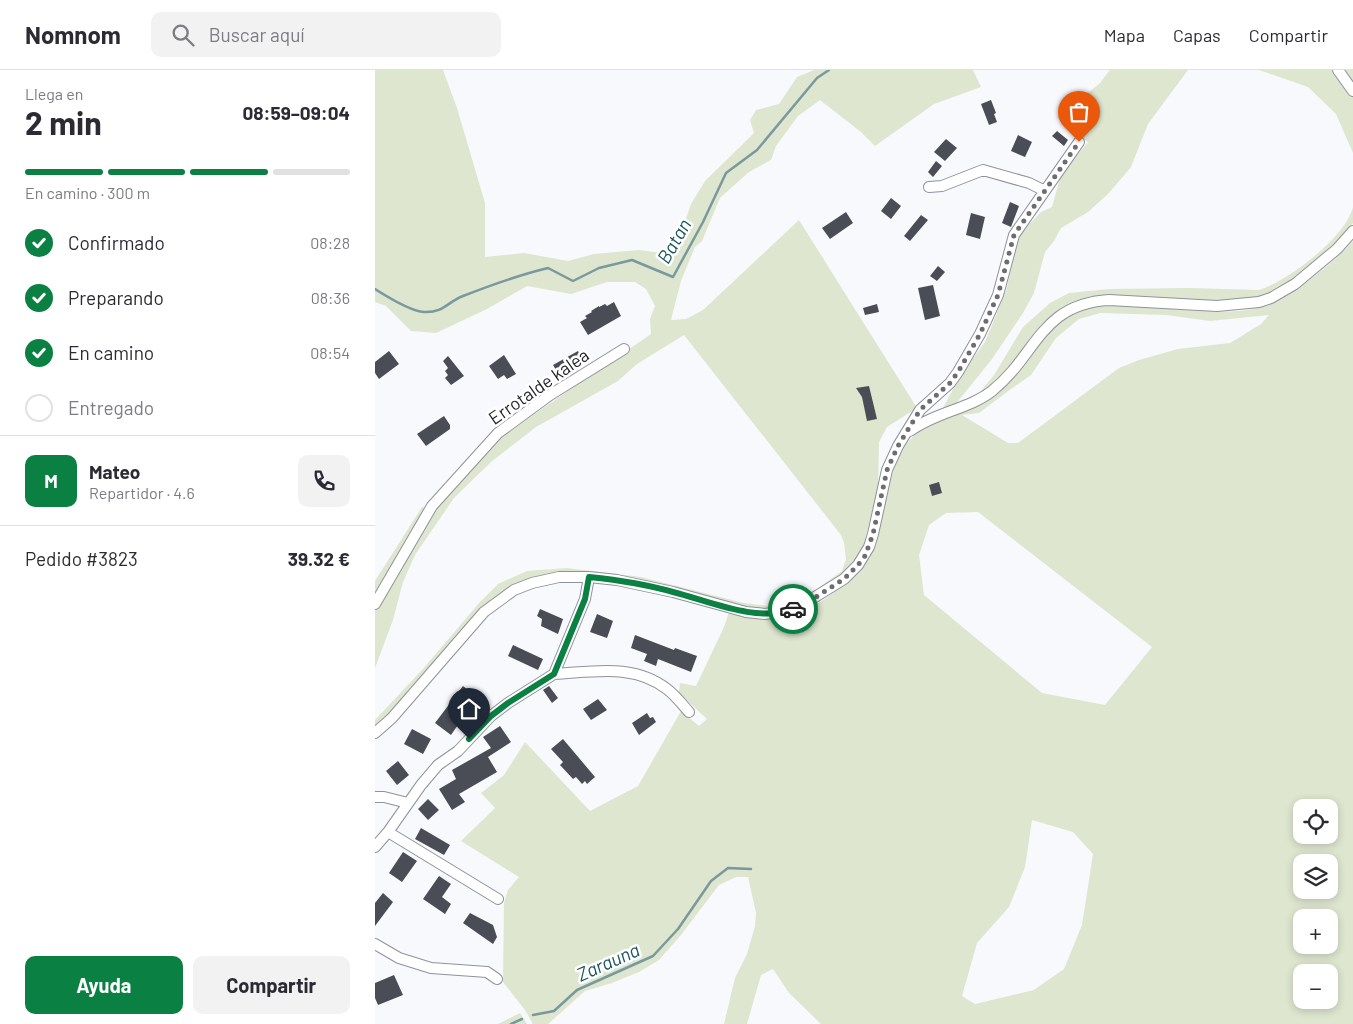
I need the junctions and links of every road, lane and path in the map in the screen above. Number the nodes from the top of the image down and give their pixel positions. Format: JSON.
{"nodes":[{"id":1,"x":1337,"y":70,"type":"edge"},
{"id":2,"x":1353,"y":91,"type":"edge"},
{"id":3,"x":1079,"y":142,"type":"dead end"},
{"id":4,"x":929,"y":187,"type":"dead end"},
{"id":5,"x":1045,"y":191,"type":"junction"},
{"id":6,"x":1353,"y":232,"type":"edge"},
{"id":7,"x":624,"y":349,"type":"dead end"},
{"id":8,"x":907,"y":433,"type":"junction"},
{"id":9,"x":589,"y":577,"type":"junction"},
{"id":10,"x":375,"y":604,"type":"edge"},
{"id":11,"x":554,"y":674,"type":"junction"},
{"id":12,"x":689,"y":712,"type":"dead end"},
{"id":13,"x":375,"y":733,"type":"edge"},
{"id":14,"x":375,"y":797,"type":"edge"},
{"id":15,"x":408,"y":803,"type":"junction"},
{"id":16,"x":388,"y":832,"type":"junction"},
{"id":17,"x":375,"y":847,"type":"edge"},
{"id":18,"x":498,"y":899,"type":"dead end"},
{"id":19,"x":375,"y":944,"type":"edge"},
{"id":20,"x":497,"y":979,"type":"dead end"}],
"edges":[{"from":1,"to":2,"type":"street"},
{"from":3,"to":5,"type":"street"},
{"from":4,"to":5,"type":"street"},
{"from":5,"to":8,"type":"street"},
{"from":6,"to":8,"type":"street"},
{"from":7,"to":10,"type":"street","name":"Errotalde kalea"},
{"from":8,"to":9,"type":"street"},
{"from":9,"to":11,"type":"street"},
{"from":9,"to":13,"type":"street"},
{"from":11,"to":12,"type":"street"},
{"from":11,"to":15,"type":"street"},
{"from":14,"to":15,"type":"street"},
{"from":15,"to":16,"type":"street"},
{"from":16,"to":17,"type":"street"},
{"from":16,"to":18,"type":"street"},
{"from":19,"to":20,"type":"street"}]}
